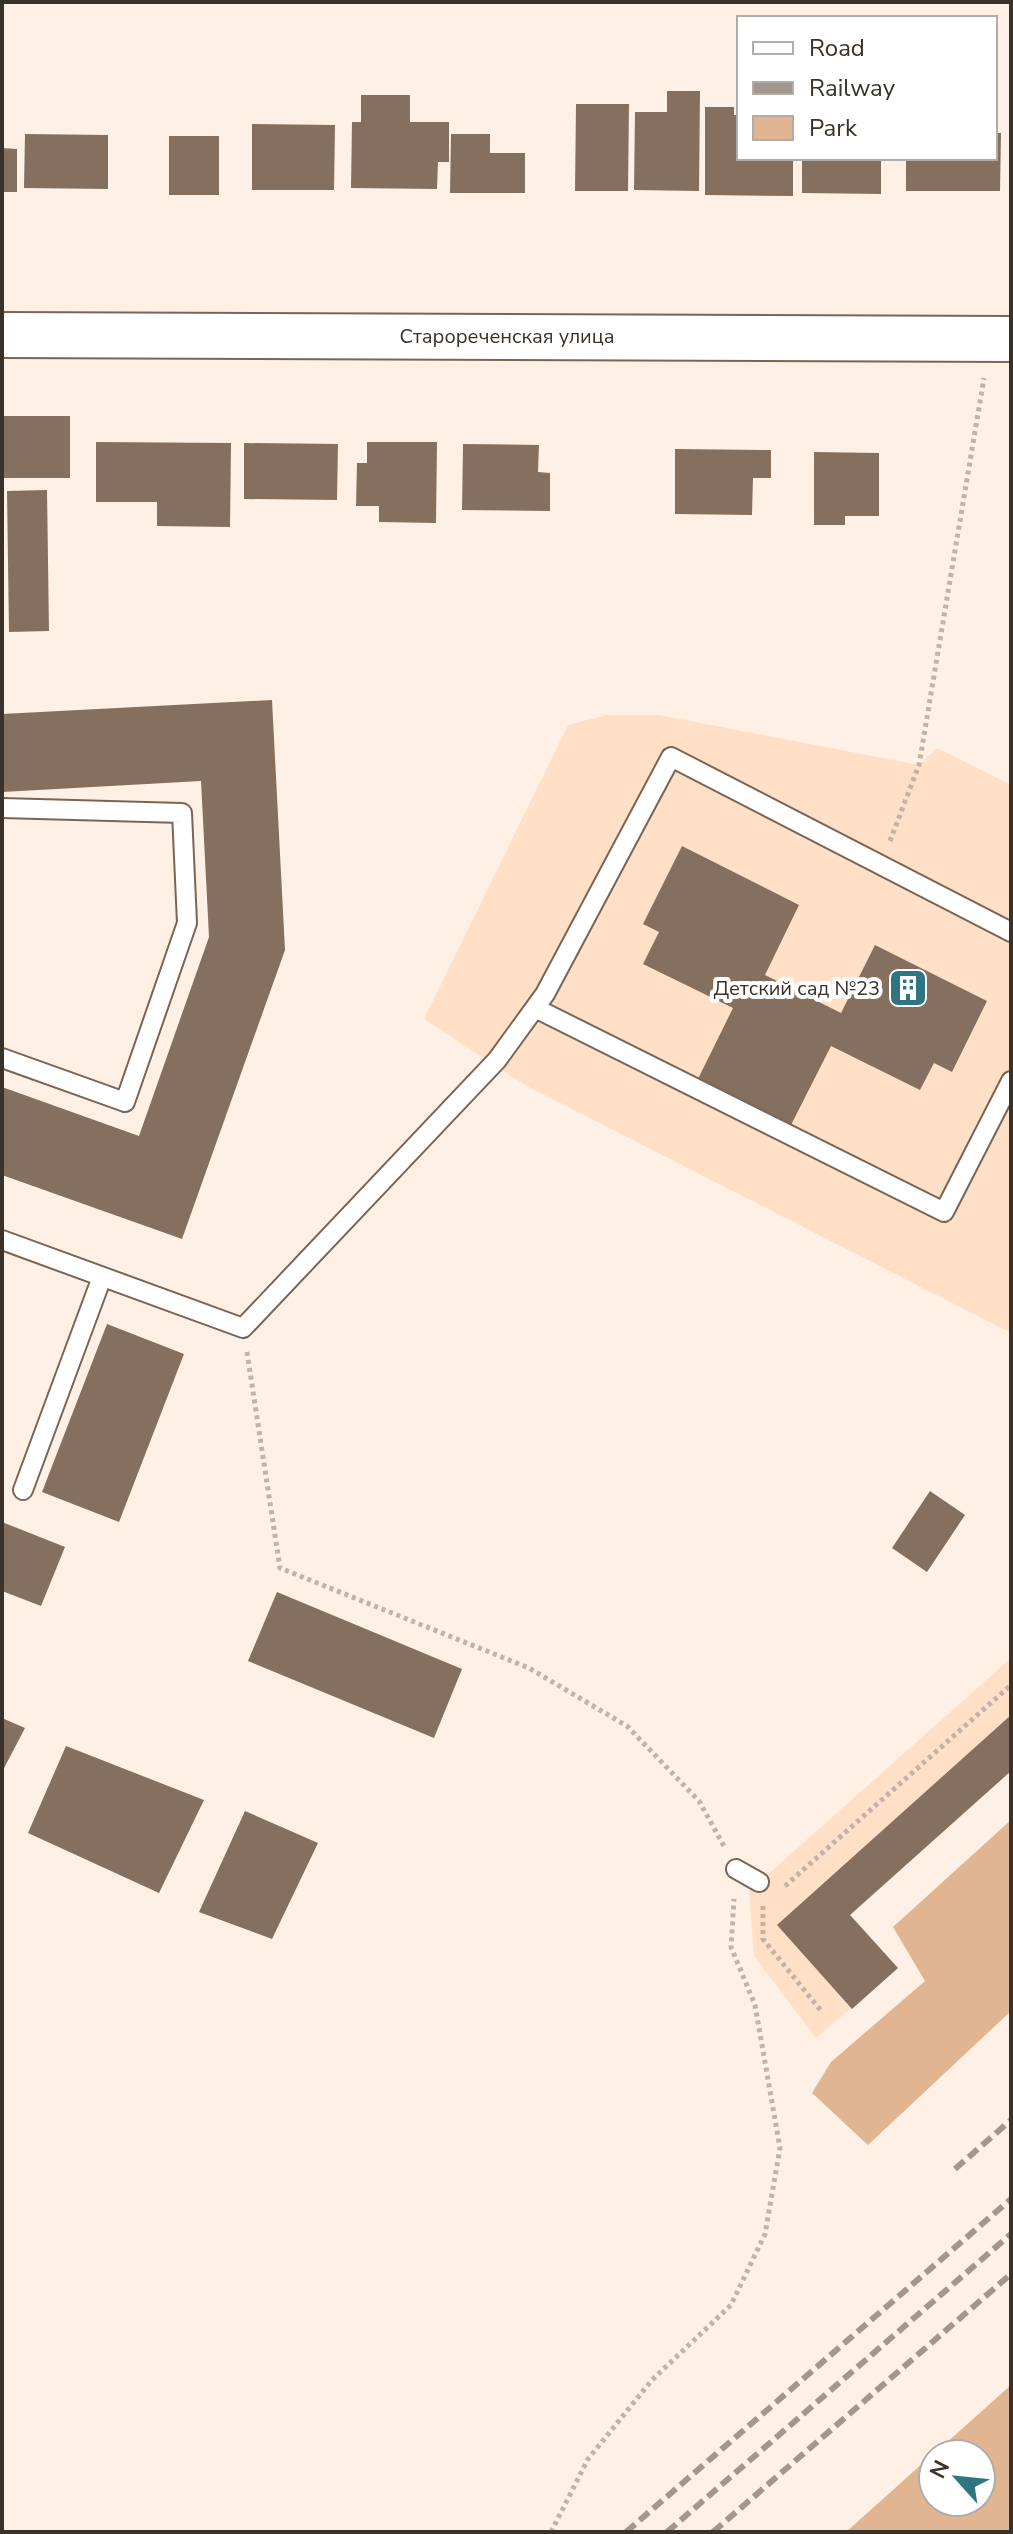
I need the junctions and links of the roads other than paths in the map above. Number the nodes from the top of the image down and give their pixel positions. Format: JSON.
{"nodes":[{"id":1,"x":2,"y":335,"type":"edge"},
{"id":2,"x":1001,"y":339,"type":"edge"},
{"id":3,"x":2,"y":808,"type":"edge"},
{"id":4,"x":1011,"y":932,"type":"edge"},
{"id":5,"x":535,"y":1008,"type":"junction"},
{"id":6,"x":2,"y":1058,"type":"edge"},
{"id":7,"x":1011,"y":1081,"type":"edge"},
{"id":8,"x":2,"y":1240,"type":"edge"},
{"id":9,"x":102,"y":1277,"type":"junction"},
{"id":10,"x":23,"y":1490,"type":"dead end"},
{"id":11,"x":736,"y":1869,"type":"road end"},
{"id":12,"x":759,"y":1882,"type":"dead end"}],
"edges":[{"from":1,"to":2,"type":"street","name":"Старореченская улица"},
{"from":3,"to":6,"type":"lane"},
{"from":4,"to":5,"type":"lane"},
{"from":5,"to":7,"type":"lane"},
{"from":5,"to":9,"type":"lane"},
{"from":8,"to":9,"type":"lane"},
{"from":9,"to":10,"type":"lane"},
{"from":11,"to":12,"type":"lane"}]}
